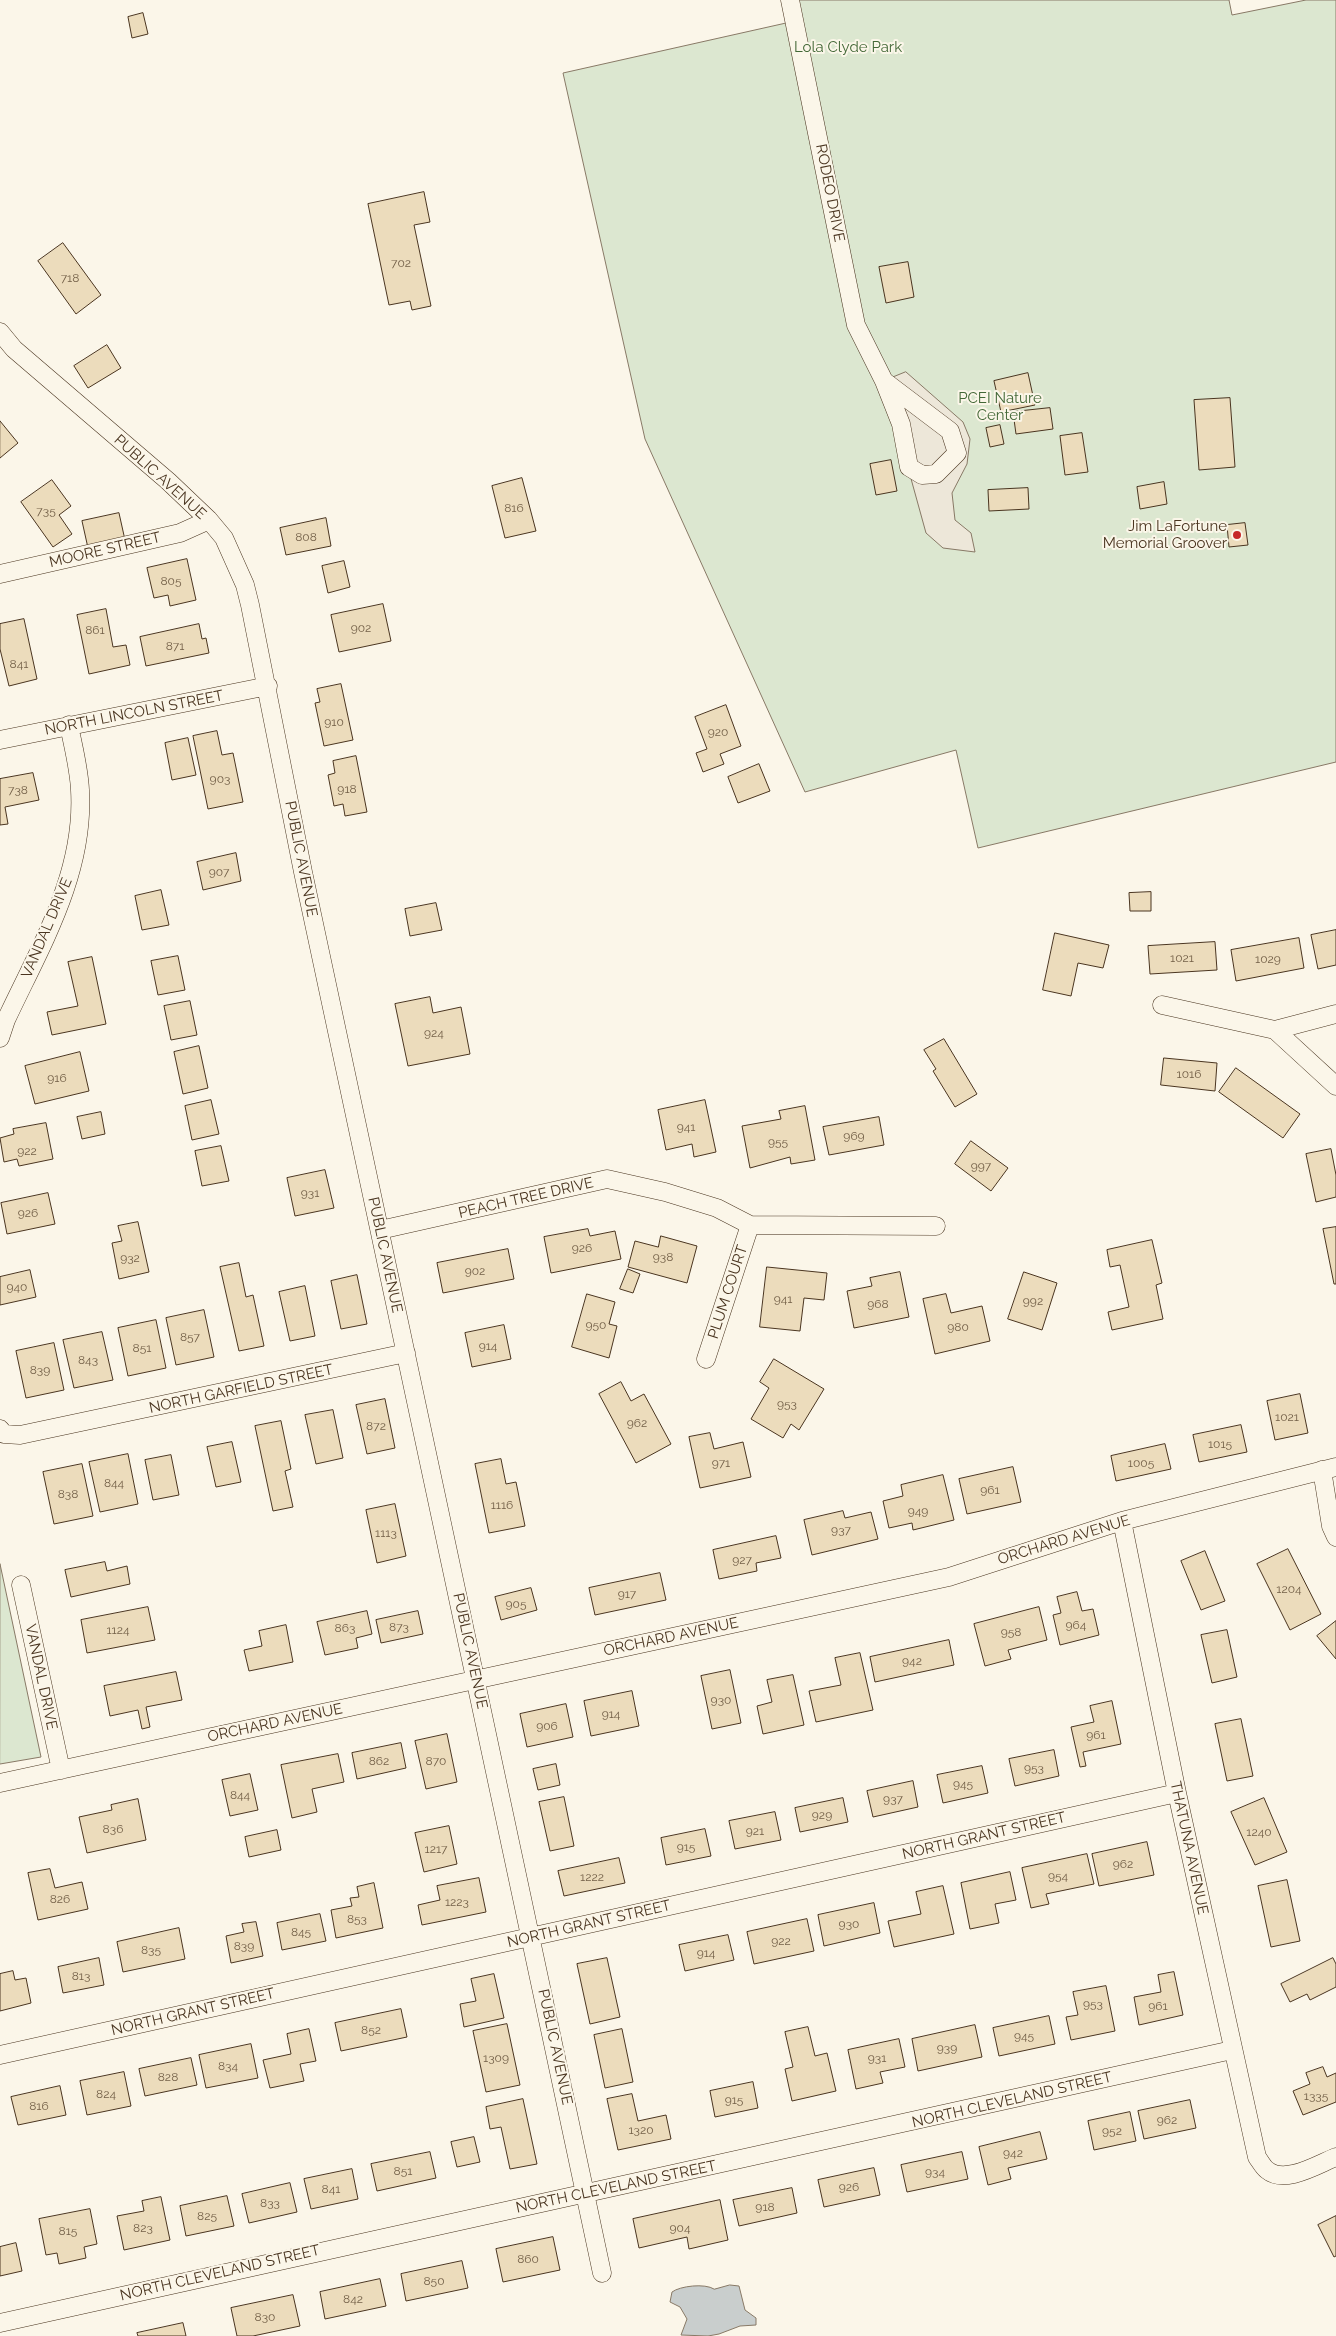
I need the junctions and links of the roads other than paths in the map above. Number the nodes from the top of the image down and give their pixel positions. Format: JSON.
{"nodes":[{"id":1,"x":790,"y":0,"type":"edge"},
{"id":2,"x":0,"y":332,"type":"edge"},
{"id":3,"x":884,"y":381,"type":"junction"},
{"id":4,"x":209,"y":520,"type":"junction"},
{"id":5,"x":0,"y":574,"type":"edge"},
{"id":6,"x":268,"y":686,"type":"junction"},
{"id":7,"x":69,"y":725,"type":"junction"},
{"id":8,"x":0,"y":740,"type":"edge"},
{"id":9,"x":1162,"y":1004,"type":"dead end"},
{"id":10,"x":1336,"y":1014,"type":"edge"},
{"id":11,"x":1275,"y":1030,"type":"junction"},
{"id":12,"x":0,"y":1038,"type":"edge"},
{"id":13,"x":1336,"y":1086,"type":"edge"},
{"id":14,"x":750,"y":1225,"type":"junction"},
{"id":15,"x":936,"y":1226,"type":"dead end"},
{"id":16,"x":380,"y":1230,"type":"junction"},
{"id":17,"x":406,"y":1353,"type":"junction"},
{"id":18,"x":706,"y":1359,"type":"dead end"},
{"id":19,"x":0,"y":1429,"type":"edge"},
{"id":20,"x":1329,"y":1469,"type":"edge"},
{"id":21,"x":1122,"y":1521,"type":"junction"},
{"id":22,"x":1336,"y":1538,"type":"edge"},
{"id":23,"x":21,"y":1585,"type":"dead end"},
{"id":24,"x":476,"y":1679,"type":"junction"},
{"id":25,"x":61,"y":1770,"type":"junction"},
{"id":26,"x":0,"y":1783,"type":"edge"},
{"id":27,"x":1177,"y":1793,"type":"junction"},
{"id":28,"x":531,"y":1937,"type":"junction"},
{"id":29,"x":1232,"y":2050,"type":"junction"},
{"id":30,"x":0,"y":2055,"type":"edge"},
{"id":31,"x":1336,"y":2157,"type":"edge"},
{"id":32,"x":587,"y":2193,"type":"junction"},
{"id":33,"x":602,"y":2273,"type":"dead end"},
{"id":34,"x":0,"y":2323,"type":"edge"}],
"edges":[{"from":1,"to":3,"type":"street","name":"RODEO DRIVE"},
{"from":2,"to":4,"type":"street","name":"PUBLIC AVENUE"},
{"from":3,"to":3,"type":"street","name":"RODEO DRIVE"},
{"from":4,"to":5,"type":"street","name":"MOORE STREET"},
{"from":4,"to":6,"type":"street","name":"PUBLIC AVENUE"},
{"from":6,"to":7,"type":"street","name":"NORTH LINCOLN STREET"},
{"from":6,"to":16,"type":"street","name":"PUBLIC AVENUE"},
{"from":7,"to":8,"type":"street","name":"NORTH LINCOLN STREET"},
{"from":7,"to":12,"type":"street","name":"VANDAL DRIVE"},
{"from":9,"to":11,"type":"street"},
{"from":10,"to":11,"type":"street"},
{"from":11,"to":13,"type":"street"},
{"from":14,"to":15,"type":"street","name":"PEACH TREE DRIVE"},
{"from":14,"to":16,"type":"street","name":"PEACH TREE DRIVE"},
{"from":14,"to":18,"type":"street","name":"PLUM COURT"},
{"from":16,"to":17,"type":"street","name":"PUBLIC AVENUE"},
{"from":17,"to":19,"type":"street","name":"NORTH GARFIELD STREET"},
{"from":17,"to":24,"type":"street","name":"PUBLIC AVENUE"},
{"from":20,"to":21,"type":"street","name":"ORCHARD AVENUE"},
{"from":20,"to":22,"type":"street"},
{"from":21,"to":24,"type":"street","name":"ORCHARD AVENUE"},
{"from":21,"to":27,"type":"street","name":"THATUNA AVENUE"},
{"from":23,"to":25,"type":"street","name":"VANDAL DRIVE"},
{"from":24,"to":25,"type":"street","name":"ORCHARD AVENUE"},
{"from":24,"to":28,"type":"street","name":"PUBLIC AVENUE"},
{"from":25,"to":26,"type":"street","name":"ORCHARD AVENUE"},
{"from":27,"to":28,"type":"street","name":"NORTH GRANT STREET"},
{"from":27,"to":29,"type":"street","name":"THATUNA AVENUE"},
{"from":28,"to":30,"type":"street","name":"NORTH GRANT STREET"},
{"from":28,"to":32,"type":"street","name":"PUBLIC AVENUE"},
{"from":29,"to":31,"type":"street","name":"THATUNA AVENUE"},
{"from":29,"to":32,"type":"street","name":"NORTH CLEVELAND STREET"},
{"from":32,"to":33,"type":"street","name":"PUBLIC AVENUE"},
{"from":32,"to":34,"type":"street","name":"NORTH CLEVELAND STREET"}]}
